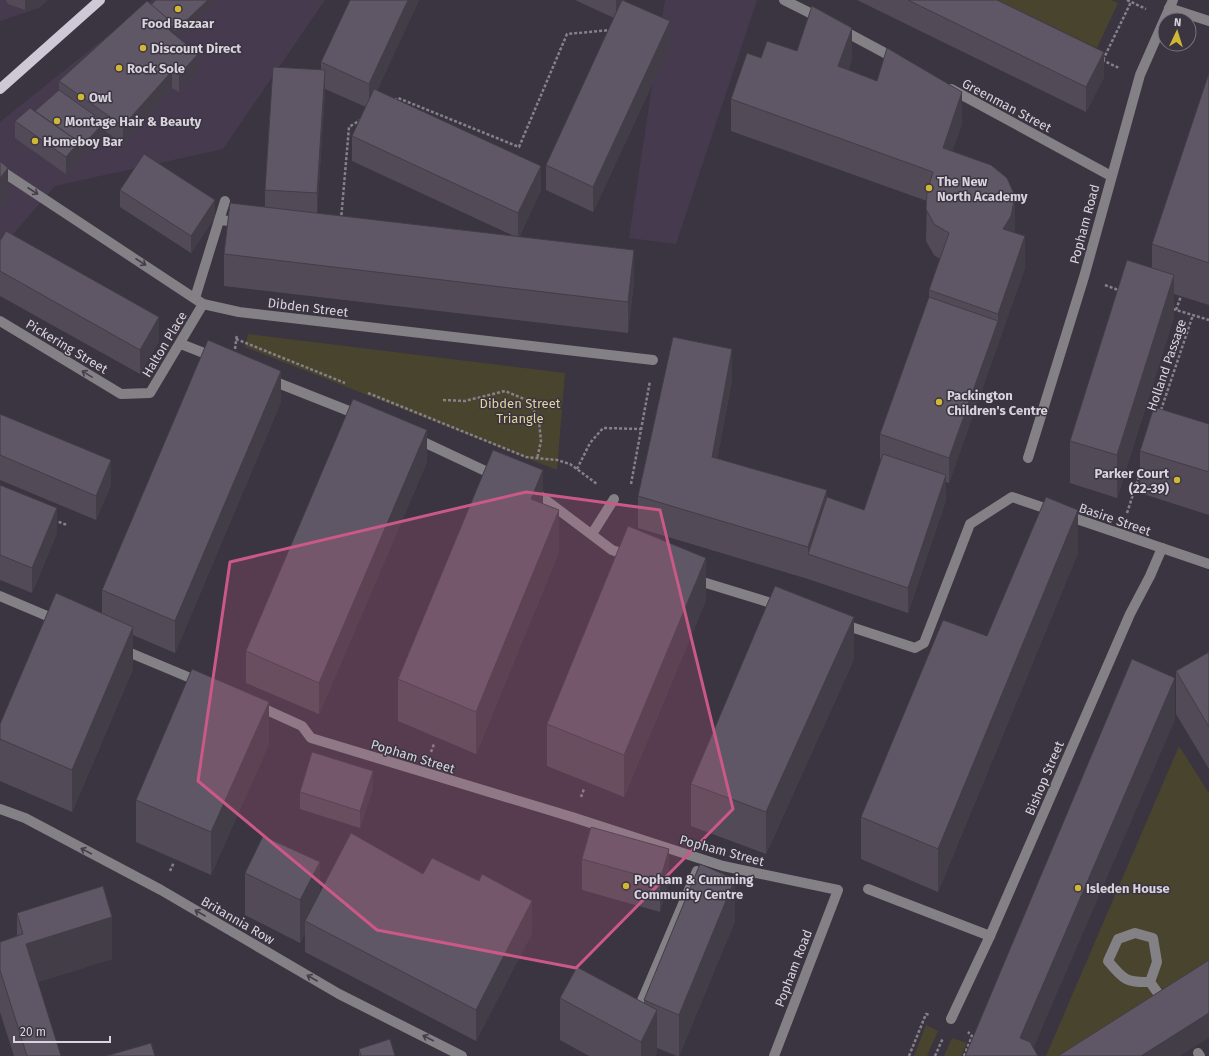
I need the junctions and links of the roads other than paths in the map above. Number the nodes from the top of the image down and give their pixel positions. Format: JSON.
{"nodes":[{"id":1,"x":100,"y":0,"type":"edge"},
{"id":2,"x":784,"y":0,"type":"edge"},
{"id":3,"x":1171,"y":4,"type":"edge"},
{"id":4,"x":1209,"y":21,"type":"edge"},
{"id":5,"x":903,"y":63,"type":"edge"},
{"id":6,"x":945,"y":86,"type":"edge"},
{"id":7,"x":0,"y":89,"type":"edge"},
{"id":8,"x":0,"y":170,"type":"edge"},
{"id":9,"x":1111,"y":176,"type":"junction"},
{"id":10,"x":224,"y":201,"type":"dead end"},
{"id":11,"x":218,"y":220,"type":"junction"},
{"id":12,"x":249,"y":223,"type":"edge"},
{"id":13,"x":199,"y":301,"type":"junction"},
{"id":14,"x":0,"y":321,"type":"edge"},
{"id":15,"x":181,"y":344,"type":"junction"},
{"id":16,"x":653,"y":360,"type":"road end"},
{"id":17,"x":232,"y":364,"type":"edge"},
{"id":18,"x":259,"y":375,"type":"edge"},
{"id":19,"x":121,"y":394,"type":"joint"},
{"id":20,"x":369,"y":419,"type":"edge"},
{"id":21,"x":405,"y":434,"type":"edge"},
{"id":22,"x":1028,"y":458,"type":"dead end"},
{"id":23,"x":504,"y":479,"type":"edge"},
{"id":24,"x":525,"y":489,"type":"edge"},
{"id":25,"x":614,"y":499,"type":"road end"},
{"id":26,"x":592,"y":534,"type":"junction"},
{"id":27,"x":1162,"y":548,"type":"junction"},
{"id":28,"x":639,"y":560,"type":"edge"},
{"id":29,"x":1209,"y":564,"type":"edge"},
{"id":30,"x":681,"y":576,"type":"edge"},
{"id":31,"x":0,"y":596,"type":"edge"},
{"id":32,"x":788,"y":608,"type":"edge"},
{"id":33,"x":834,"y":621,"type":"edge"},
{"id":34,"x":65,"y":624,"type":"edge"},
{"id":35,"x":108,"y":643,"type":"edge"},
{"id":36,"x":209,"y":686,"type":"edge"},
{"id":37,"x":246,"y":701,"type":"edge"},
{"id":38,"x":0,"y":809,"type":"edge"},
{"id":39,"x":702,"y":860,"type":"junction"},
{"id":40,"x":868,"y":889,"type":"dead end"},
{"id":41,"x":838,"y":890,"type":"joint"},
{"id":42,"x":990,"y":936,"type":"junction"},
{"id":43,"x":1150,"y":982,"type":"junction"},
{"id":44,"x":1165,"y":1003,"type":"edge"},
{"id":45,"x":638,"y":1010,"type":"edge"},
{"id":46,"x":951,"y":1019,"type":"road end"},
{"id":47,"x":462,"y":1056,"type":"edge"},
{"id":48,"x":774,"y":1056,"type":"edge"}],
"edges":[{"from":1,"to":7,"type":"main road"},
{"from":2,"to":5,"type":"street"},
{"from":3,"to":4,"type":"street"},
{"from":3,"to":9,"type":"street","name":"Popham Road"},
{"from":6,"to":9,"type":"street","name":"Greenman Street"},
{"from":8,"to":13,"type":"street","name":"Dibden Street","one_way":true},
{"from":9,"to":22,"type":"street","name":"Popham Road"},
{"from":10,"to":11,"type":"street","name":"Halton Place"},
{"from":11,"to":12,"type":"street"},
{"from":11,"to":13,"type":"street","name":"Halton Place"},
{"from":13,"to":15,"type":"street","name":"Halton Place"},
{"from":13,"to":16,"type":"street","name":"Dibden Street"},
{"from":19,"to":14,"type":"street","name":"Pickering Street","one_way":true},
{"from":15,"to":17,"type":"street"},
{"from":15,"to":19,"type":"street","name":"Halton Place"},
{"from":18,"to":20,"type":"street"},
{"from":21,"to":23,"type":"street"},
{"from":24,"to":26,"type":"street"},
{"from":25,"to":26,"type":"street"},
{"from":26,"to":28,"type":"street"},
{"from":27,"to":29,"type":"street","name":"Basire Street"},
{"from":27,"to":33,"type":"street","name":"Basire Street"},
{"from":27,"to":42,"type":"street","name":"Bishop Street"},
{"from":30,"to":32,"type":"street"},
{"from":31,"to":34,"type":"street"},
{"from":35,"to":36,"type":"street"},
{"from":37,"to":39,"type":"street","name":"Popham Street"},
{"from":47,"to":38,"type":"street","name":"Britannia Row","one_way":true},
{"from":39,"to":41,"type":"street","name":"Popham Street"},
{"from":39,"to":45,"type":"street"},
{"from":40,"to":42,"type":"street"},
{"from":41,"to":48,"type":"street","name":"Popham Road"},
{"from":42,"to":46,"type":"street","name":"Bishop Street"},
{"from":43,"to":43,"type":"street"},
{"from":43,"to":44,"type":"street"}]}
